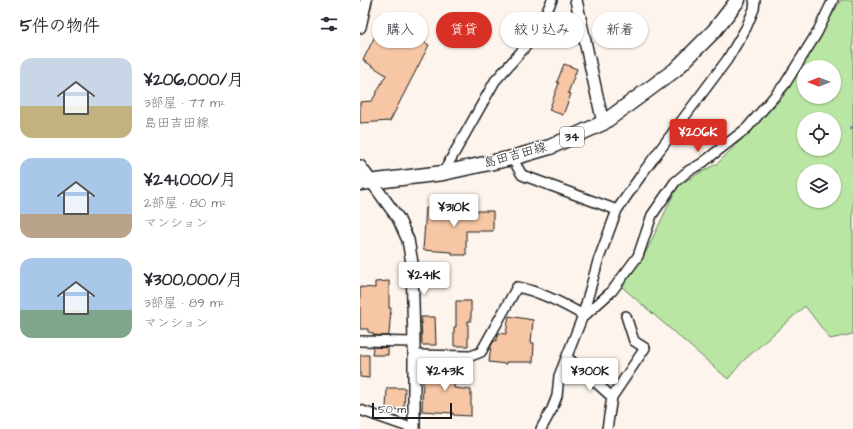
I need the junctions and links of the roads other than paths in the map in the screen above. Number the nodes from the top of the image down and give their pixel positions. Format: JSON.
{"nodes":[{"id":1,"x":366,"y":0,"type":"edge"},
{"id":2,"x":552,"y":0,"type":"edge"},
{"id":3,"x":576,"y":0,"type":"edge"},
{"id":4,"x":738,"y":0,"type":"edge"},
{"id":5,"x":754,"y":0,"type":"edge"},
{"id":6,"x":833,"y":0,"type":"edge"},
{"id":7,"x":360,"y":27,"type":"edge"},
{"id":8,"x":604,"y":123,"type":"junction"},
{"id":9,"x":512,"y":158,"type":"junction"},
{"id":10,"x":360,"y":166,"type":"edge"},
{"id":11,"x":443,"y":173,"type":"junction"},
{"id":12,"x":366,"y":182,"type":"edge"},
{"id":13,"x":617,"y":210,"type":"junction"},
{"id":14,"x":583,"y":316,"type":"junction"},
{"id":15,"x":626,"y":316,"type":"dead end"},
{"id":16,"x":360,"y":340,"type":"edge"},
{"id":17,"x":414,"y":342,"type":"junction"},
{"id":18,"x":414,"y":355,"type":"junction"},
{"id":19,"x":567,"y":357,"type":"junction"},
{"id":20,"x":612,"y":397,"type":"junction"},
{"id":21,"x":360,"y":410,"type":"edge"},
{"id":22,"x":414,"y":429,"type":"edge"},
{"id":23,"x":541,"y":429,"type":"edge"},
{"id":24,"x":607,"y":429,"type":"edge"}],
"edges":[{"from":1,"to":7,"type":"street"},
{"from":2,"to":11,"type":"street"},
{"from":3,"to":8,"type":"street"},
{"from":4,"to":8,"type":"main road","name":"島田吉田線","number":"34"},
{"from":5,"to":13,"type":"street"},
{"from":6,"to":14,"type":"street"},
{"from":8,"to":9,"type":"main road","name":"島田吉田線","number":"34"},
{"from":9,"to":11,"type":"main road","name":"島田吉田線","number":"34"},
{"from":9,"to":13,"type":"street"},
{"from":10,"to":12,"type":"street"},
{"from":11,"to":12,"type":"main road","name":"島田吉田線","number":"34"},
{"from":12,"to":17,"type":"street"},
{"from":13,"to":14,"type":"street"},
{"from":14,"to":18,"type":"street"},
{"from":14,"to":19,"type":"street"},
{"from":15,"to":20,"type":"street"},
{"from":16,"to":17,"type":"street"},
{"from":17,"to":18,"type":"street"},
{"from":18,"to":22,"type":"street"},
{"from":19,"to":20,"type":"street"},
{"from":19,"to":23,"type":"street"},
{"from":20,"to":24,"type":"street"},
{"from":21,"to":22,"type":"street"}]}
